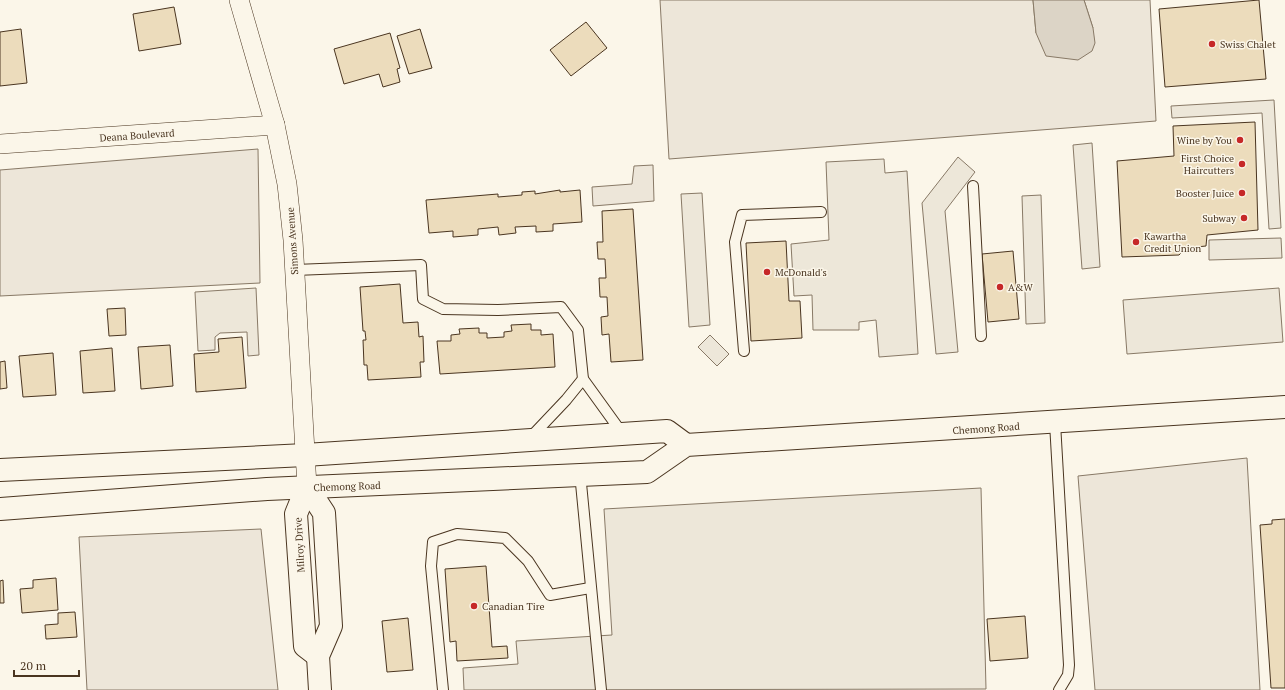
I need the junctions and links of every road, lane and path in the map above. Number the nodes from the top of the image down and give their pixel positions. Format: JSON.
{"nodes":[{"id":1,"x":239,"y":0,"type":"edge"},
{"id":2,"x":275,"y":125,"type":"junction"},
{"id":3,"x":0,"y":144,"type":"edge"},
{"id":4,"x":973,"y":186,"type":"dead end"},
{"id":5,"x":821,"y":212,"type":"dead end"},
{"id":6,"x":295,"y":270,"type":"junction"},
{"id":7,"x":981,"y":336,"type":"dead end"},
{"id":8,"x":744,"y":351,"type":"dead end"},
{"id":9,"x":583,"y":378,"type":"junction"},
{"id":10,"x":1285,"y":408,"type":"edge"},
{"id":11,"x":1055,"y":423,"type":"junction"},
{"id":12,"x":622,"y":434,"type":"junction"},
{"id":13,"x":528,"y":440,"type":"junction"},
{"id":14,"x":686,"y":445,"type":"junction"},
{"id":15,"x":305,"y":455,"type":"junction"},
{"id":16,"x":0,"y":470,"type":"edge"},
{"id":17,"x":580,"y":473,"type":"junction"},
{"id":18,"x":306,"y":487,"type":"junction"},
{"id":19,"x":0,"y":509,"type":"edge"},
{"id":20,"x":590,"y":588,"type":"junction"},
{"id":21,"x":320,"y":690,"type":"edge"},
{"id":22,"x":443,"y":690,"type":"edge"},
{"id":23,"x":601,"y":690,"type":"edge"},
{"id":24,"x":1059,"y":690,"type":"edge"}],
"edges":[{"from":1,"to":2,"type":"street","name":"Simons Avenue"},
{"from":2,"to":3,"type":"street","name":"Deana Boulevard"},
{"from":2,"to":6,"type":"street","name":"Simons Avenue"},
{"from":4,"to":7,"type":"lane"},
{"from":5,"to":8,"type":"lane"},
{"from":6,"to":9,"type":"lane"},
{"from":6,"to":15,"type":"street","name":"Simons Avenue"},
{"from":9,"to":12,"type":"lane"},
{"from":9,"to":13,"type":"lane"},
{"from":10,"to":11,"type":"main road","name":"Chemong Road"},
{"from":11,"to":14,"type":"main road","name":"Chemong Road"},
{"from":11,"to":24,"type":"lane"},
{"from":12,"to":13,"type":"main road"},
{"from":12,"to":14,"type":"main road"},
{"from":13,"to":15,"type":"main road"},
{"from":14,"to":17,"type":"main road","name":"Chemong Road"},
{"from":15,"to":16,"type":"main road"},
{"from":15,"to":18,"type":"street","name":"Simons Avenue"},
{"from":17,"to":18,"type":"main road","name":"Chemong Road"},
{"from":17,"to":20,"type":"lane"},
{"from":18,"to":19,"type":"main road","name":"Chemong Road"},
{"from":18,"to":21,"type":"main road"},
{"from":20,"to":22,"type":"lane"},
{"from":20,"to":23,"type":"lane"}]}
